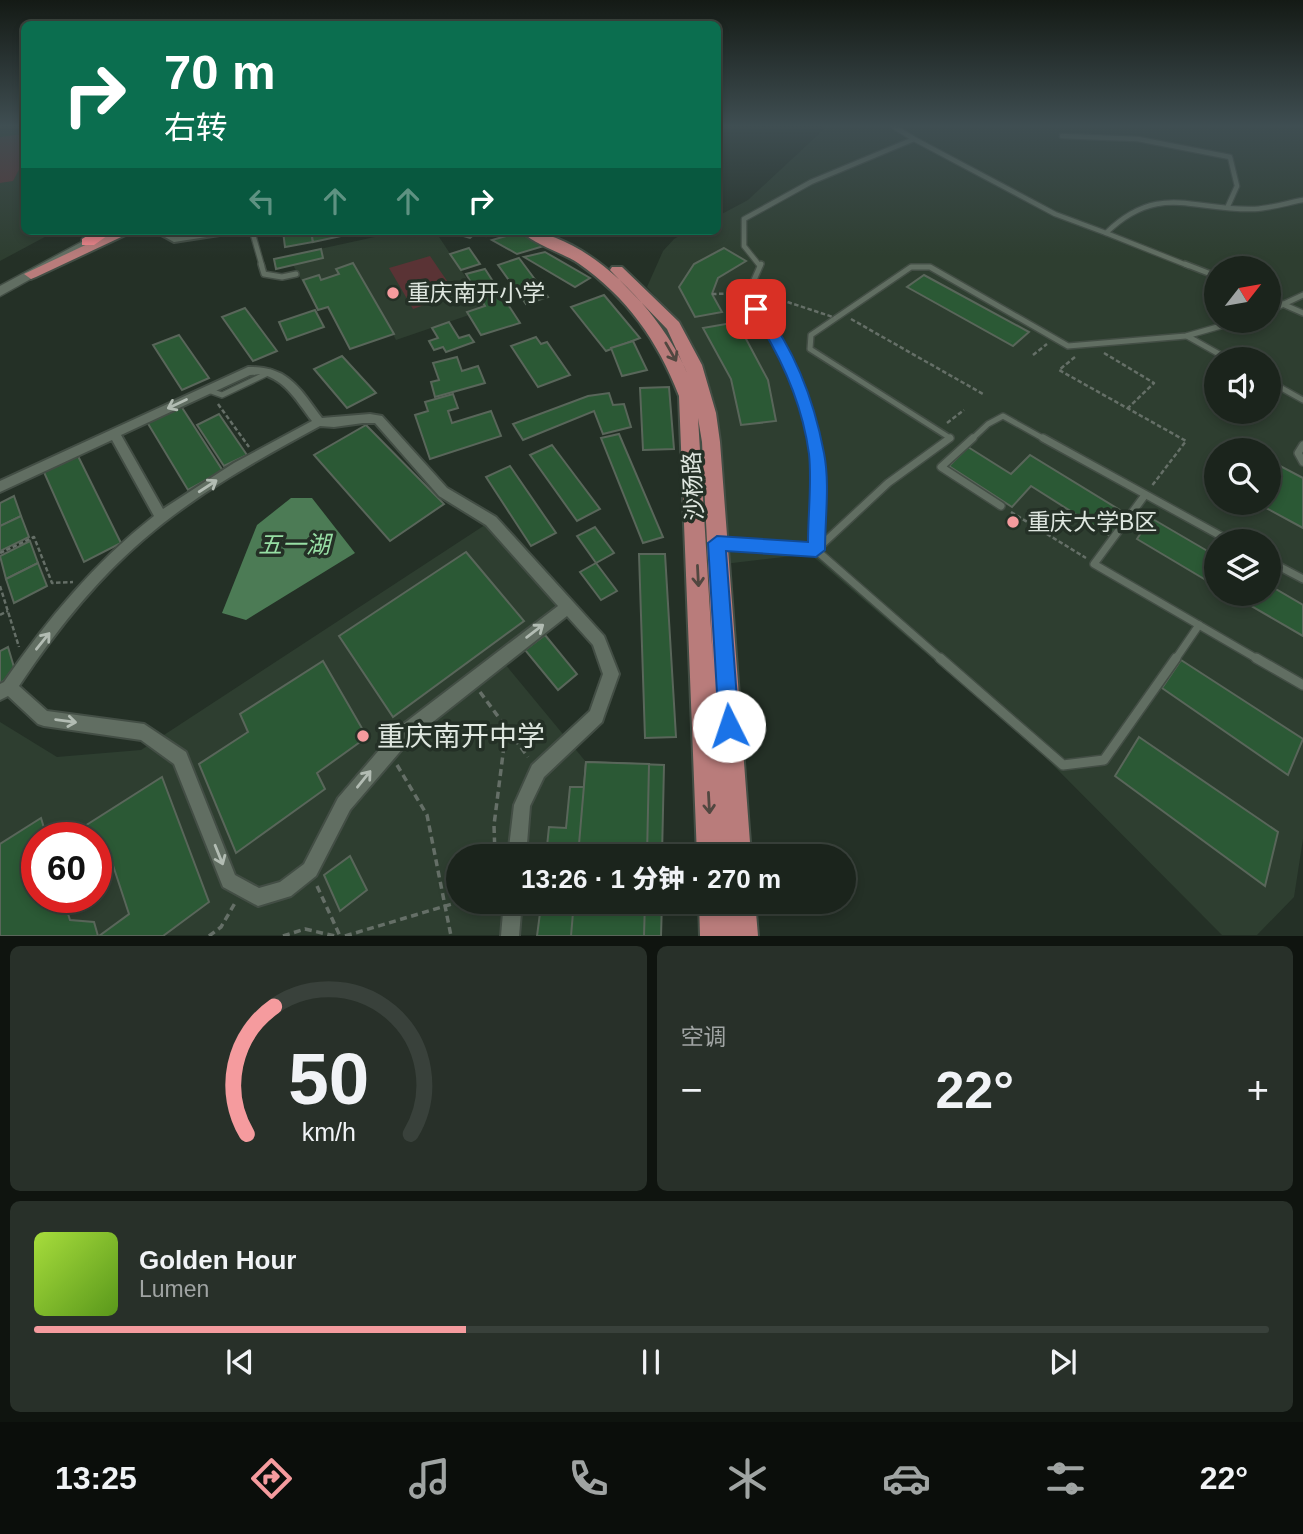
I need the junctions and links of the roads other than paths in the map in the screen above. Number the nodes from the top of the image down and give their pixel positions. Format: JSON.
{"nodes":[{"id":1,"x":841,"y":170,"type":"edge"},
{"id":2,"x":972,"y":170,"type":"edge"},
{"id":3,"x":1233,"y":170,"type":"edge"},
{"id":4,"x":1303,"y":200,"type":"edge"},
{"id":5,"x":1228,"y":206,"type":"junction"},
{"id":6,"x":1106,"y":233,"type":"junction"},
{"id":7,"x":118,"y":235,"type":"edge"},
{"id":8,"x":166,"y":235,"type":"edge"},
{"id":9,"x":200,"y":235,"type":"edge"},
{"id":10,"x":253,"y":235,"type":"edge"},
{"id":11,"x":535,"y":235,"type":"edge"},
{"id":12,"x":565,"y":235,"type":"edge"},
{"id":13,"x":89,"y":236,"type":"edge"},
{"id":14,"x":1204,"y":271,"type":"edge"},
{"id":15,"x":32,"y":274,"type":"junction"},
{"id":16,"x":296,"y":274,"type":"dead end"},
{"id":17,"x":0,"y":280,"type":"edge"},
{"id":18,"x":0,"y":292,"type":"edge"},
{"id":19,"x":1303,"y":295,"type":"edge"},
{"id":20,"x":1281,"y":303,"type":"edge"},
{"id":21,"x":1286,"y":305,"type":"junction"},
{"id":22,"x":1281,"y":307,"type":"edge"},
{"id":23,"x":1303,"y":313,"type":"edge"},
{"id":24,"x":1204,"y":331,"type":"edge"},
{"id":25,"x":1186,"y":336,"type":"junction"},
{"id":26,"x":1206,"y":347,"type":"edge"},
{"id":27,"x":1281,"y":388,"type":"edge"},
{"id":28,"x":1303,"y":400,"type":"edge"},
{"id":29,"x":319,"y":422,"type":"junction"},
{"id":30,"x":114,"y":433,"type":"junction"},
{"id":31,"x":1303,"y":445,"type":"edge"},
{"id":32,"x":1303,"y":462,"type":"edge"},
{"id":33,"x":0,"y":487,"type":"edge"},
{"id":34,"x":1145,"y":495,"type":"junction"},
{"id":35,"x":1002,"y":506,"type":"road end"},
{"id":36,"x":162,"y":517,"type":"junction"},
{"id":37,"x":1208,"y":529,"type":"edge"},
{"id":38,"x":717,"y":543,"type":"junction"},
{"id":39,"x":816,"y":550,"type":"junction"},
{"id":40,"x":1281,"y":567,"type":"edge"},
{"id":41,"x":1303,"y":579,"type":"edge"},
{"id":42,"x":568,"y":607,"type":"junction"},
{"id":43,"x":1199,"y":625,"type":"junction"},
{"id":44,"x":1303,"y":685,"type":"edge"},
{"id":45,"x":4,"y":690,"type":"edge"},
{"id":46,"x":518,"y":844,"type":"edge"},
{"id":47,"x":710,"y":844,"type":"edge"},
{"id":48,"x":736,"y":844,"type":"edge"},
{"id":49,"x":512,"y":914,"type":"edge"},
{"id":50,"x":714,"y":914,"type":"edge"},
{"id":51,"x":742,"y":914,"type":"edge"},
{"id":52,"x":510,"y":936,"type":"edge"},
{"id":53,"x":715,"y":936,"type":"edge"},
{"id":54,"x":743,"y":936,"type":"edge"}],
"edges":[{"from":1,"to":39,"type":"lane"},
{"from":2,"to":6,"type":"lane"},
{"from":3,"to":5,"type":"lane"},
{"from":4,"to":5,"type":"lane"},
{"from":5,"to":6,"type":"lane"},
{"from":6,"to":14,"type":"lane"},
{"from":7,"to":15,"type":"main road"},
{"from":8,"to":9,"type":"street"},
{"from":10,"to":16,"type":"lane"},
{"from":11,"to":47,"type":"main road","name":"沙杨路","one_way":true},
{"from":12,"to":38,"type":"main road","name":"沙杨路"},
{"from":13,"to":15,"type":"main road"},
{"from":13,"to":17,"type":"main road"},
{"from":15,"to":18,"type":"main road"},
{"from":19,"to":21,"type":"lane"},
{"from":20,"to":21,"type":"lane"},
{"from":21,"to":22,"type":"lane"},
{"from":21,"to":23,"type":"lane"},
{"from":24,"to":25,"type":"lane"},
{"from":25,"to":26,"type":"lane"},
{"from":25,"to":39,"type":"lane"},
{"from":27,"to":28,"type":"lane"},
{"from":29,"to":30,"type":"street","one_way":true},
{"from":36,"to":29,"type":"street","one_way":true},
{"from":29,"to":42,"type":"street"},
{"from":30,"to":33,"type":"street"},
{"from":30,"to":36,"type":"street"},
{"from":31,"to":32,"type":"lane"},
{"from":34,"to":35,"type":"lane"},
{"from":34,"to":37,"type":"lane"},
{"from":34,"to":43,"type":"lane"},
{"from":45,"to":36,"type":"street","one_way":true},
{"from":38,"to":39,"type":"lane"},
{"from":38,"to":48,"type":"main road","name":"沙杨路"},
{"from":39,"to":43,"type":"lane"},
{"from":40,"to":41,"type":"lane"},
{"from":45,"to":42,"type":"street","one_way":true},
{"from":42,"to":46,"type":"street"},
{"from":43,"to":44,"type":"lane"},
{"from":49,"to":52,"type":"street"},
{"from":50,"to":53,"type":"main road"},
{"from":51,"to":54,"type":"main road"}]}
